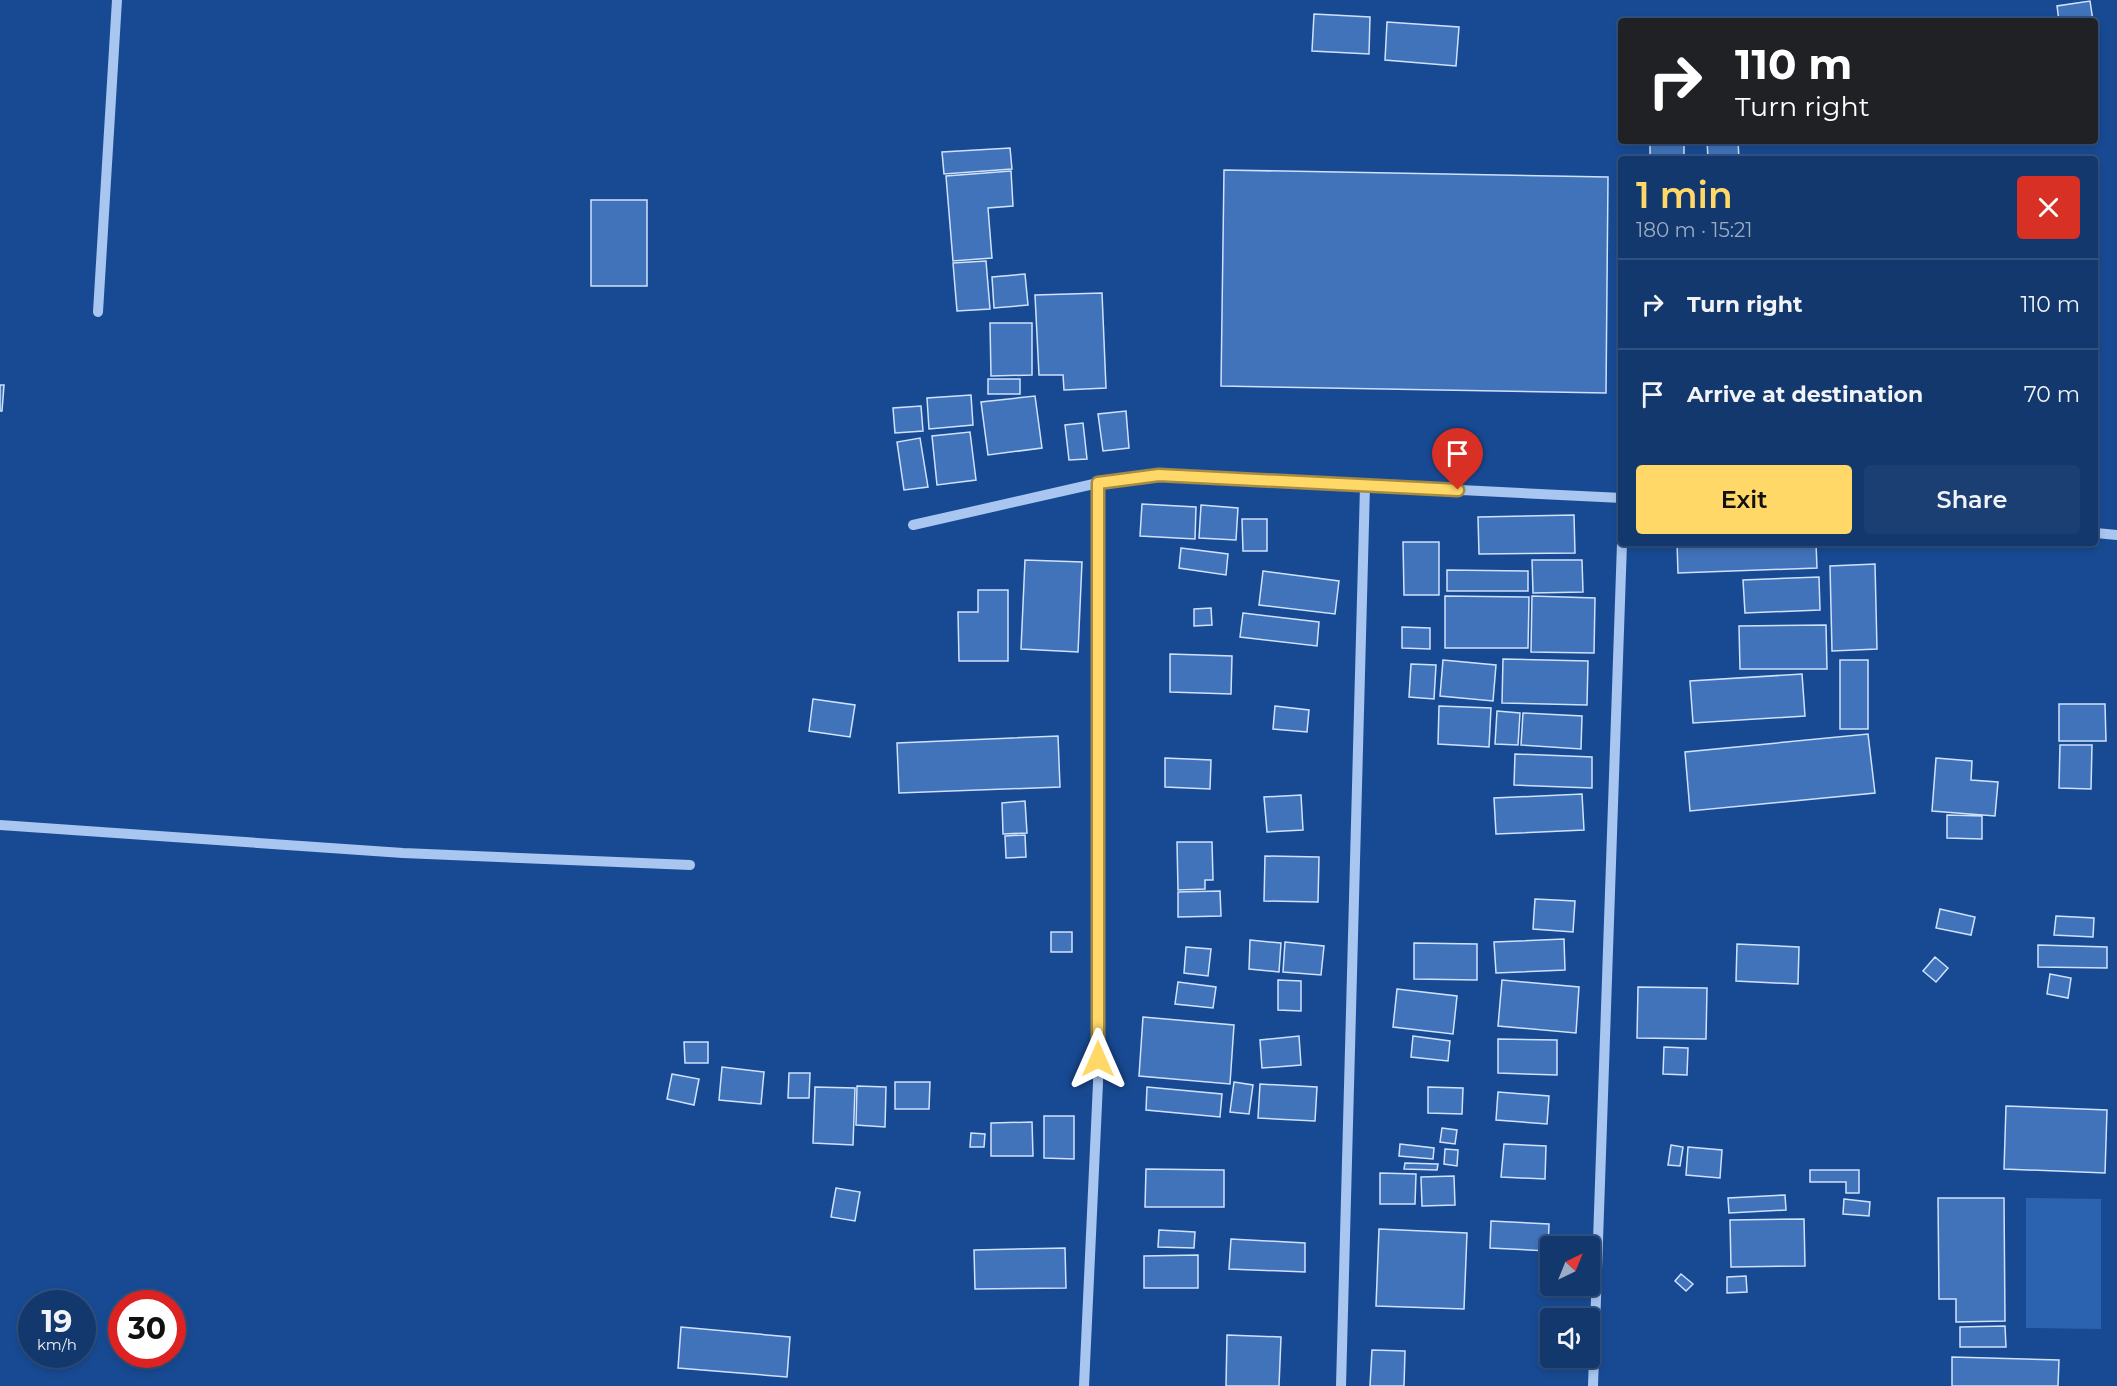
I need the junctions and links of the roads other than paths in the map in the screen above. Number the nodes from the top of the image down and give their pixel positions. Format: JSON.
{"nodes":[{"id":1,"x":117,"y":0,"type":"edge"},
{"id":2,"x":98,"y":312,"type":"dead end"},
{"id":3,"x":1098,"y":483,"type":"junction"},
{"id":4,"x":1365,"y":486,"type":"junction"},
{"id":5,"x":1618,"y":498,"type":"edge"},
{"id":6,"x":913,"y":525,"type":"dead end"},
{"id":7,"x":2098,"y":533,"type":"edge"},
{"id":8,"x":2117,"y":535,"type":"edge"},
{"id":9,"x":1622,"y":546,"type":"edge"},
{"id":10,"x":0,"y":825,"type":"edge"},
{"id":11,"x":690,"y":866,"type":"dead end"},
{"id":12,"x":1084,"y":1386,"type":"edge"},
{"id":13,"x":1341,"y":1386,"type":"edge"},
{"id":14,"x":1593,"y":1386,"type":"edge"}],
"edges":[{"from":1,"to":2,"type":"street"},
{"from":3,"to":4,"type":"street"},
{"from":3,"to":6,"type":"street"},
{"from":3,"to":12,"type":"street"},
{"from":4,"to":5,"type":"street"},
{"from":4,"to":13,"type":"street"},
{"from":7,"to":8,"type":"street"},
{"from":9,"to":14,"type":"street"},
{"from":10,"to":11,"type":"street"}]}
